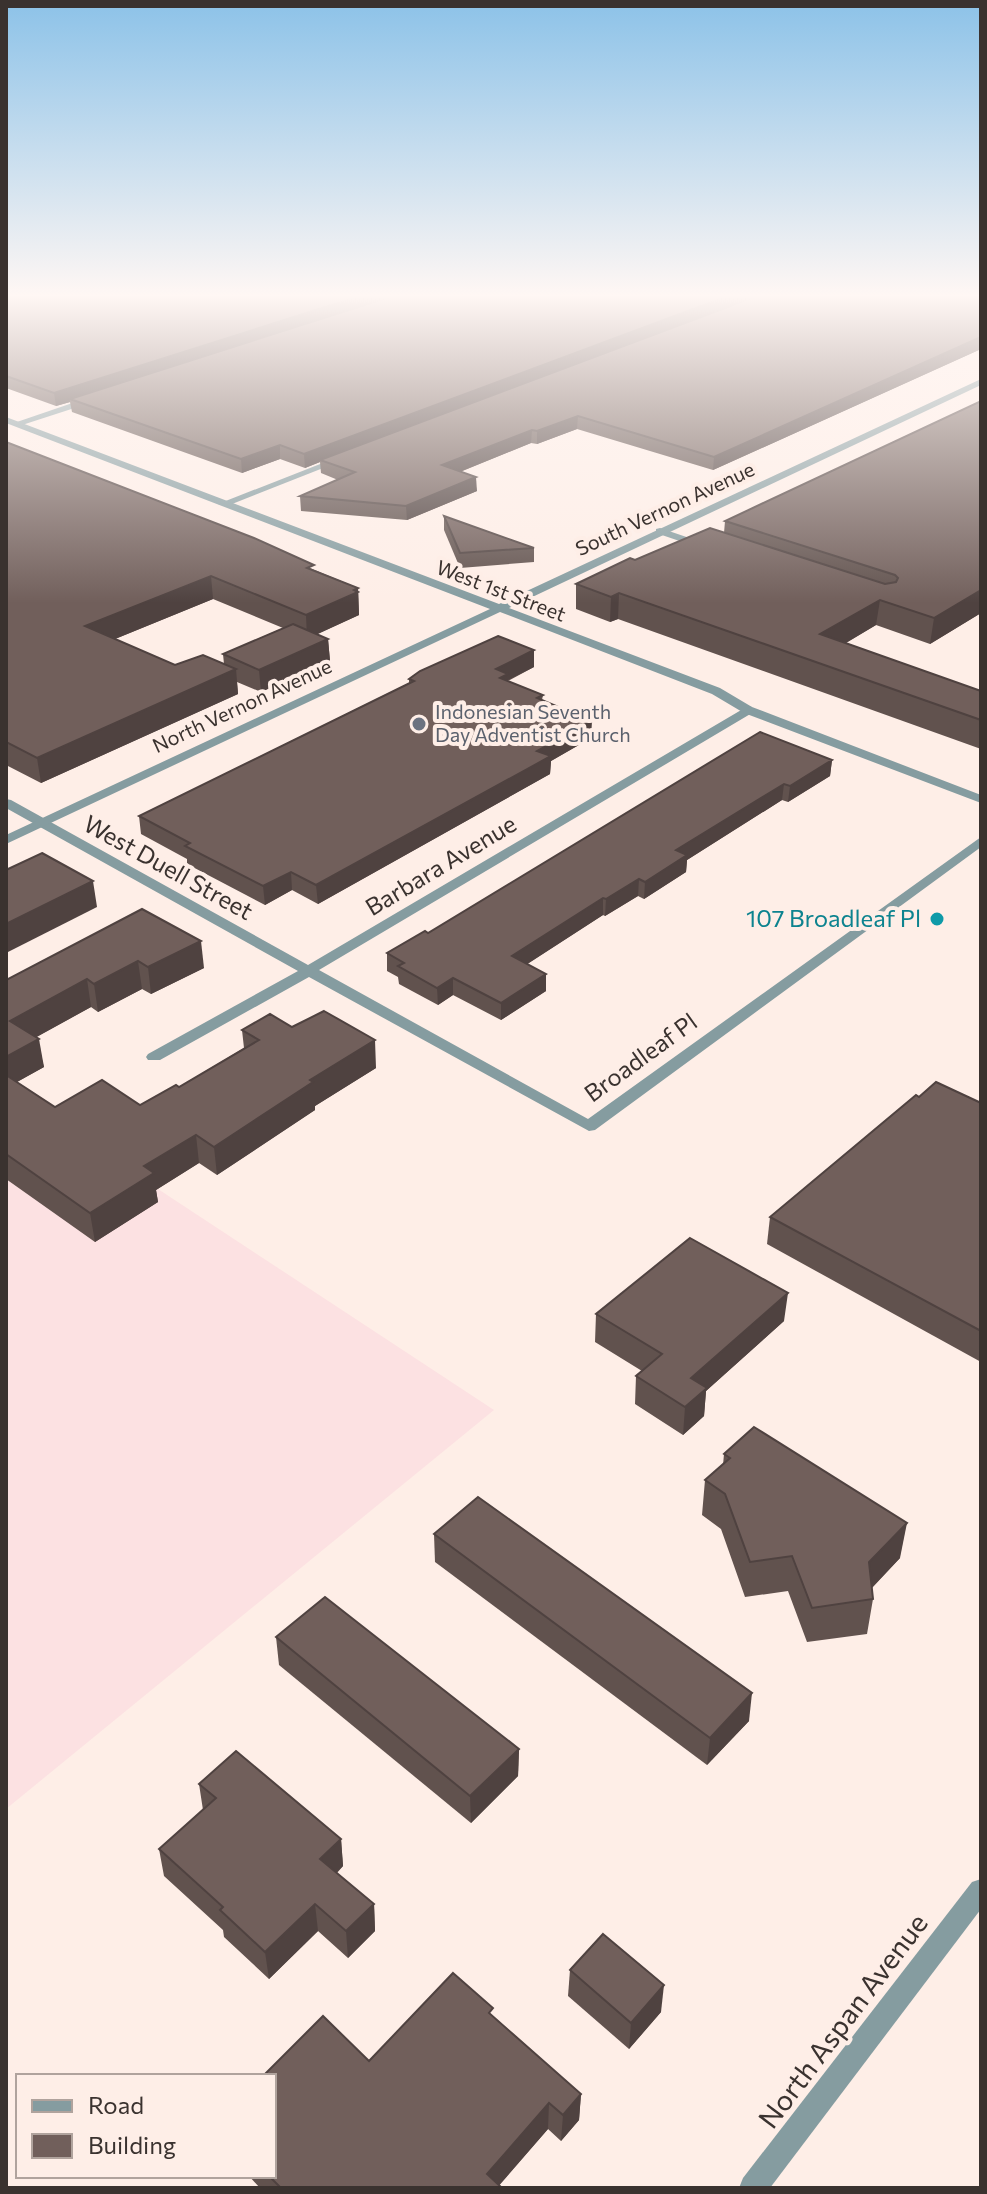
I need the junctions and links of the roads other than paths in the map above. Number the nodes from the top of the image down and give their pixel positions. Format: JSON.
{"nodes":[{"id":1,"x":96,"y":398,"type":"edge"},
{"id":2,"x":946,"y":398,"type":"edge"},
{"id":3,"x":11,"y":422,"type":"edge"},
{"id":4,"x":357,"y":454,"type":"edge"},
{"id":5,"x":223,"y":504,"type":"junction"},
{"id":6,"x":660,"y":531,"type":"junction"},
{"id":7,"x":720,"y":551,"type":"edge"},
{"id":8,"x":495,"y":609,"type":"junction"},
{"id":9,"x":748,"y":710,"type":"junction"},
{"id":10,"x":981,"y":799,"type":"edge"},
{"id":11,"x":6,"y":803,"type":"edge"},
{"id":12,"x":42,"y":823,"type":"junction"},
{"id":13,"x":6,"y":840,"type":"edge"},
{"id":14,"x":981,"y":841,"type":"edge"},
{"id":15,"x":308,"y":971,"type":"junction"},
{"id":16,"x":154,"y":1057,"type":"dead end"},
{"id":17,"x":981,"y":1890,"type":"edge"},
{"id":18,"x":753,"y":2188,"type":"edge"}],
"edges":[{"from":1,"to":3,"type":"street"},
{"from":2,"to":6,"type":"street","name":"South Vernon Avenue"},
{"from":3,"to":5,"type":"street","name":"West 1st Street"},
{"from":4,"to":5,"type":"street"},
{"from":5,"to":8,"type":"street","name":"West 1st Street"},
{"from":6,"to":7,"type":"street"},
{"from":6,"to":8,"type":"street","name":"South Vernon Avenue"},
{"from":8,"to":9,"type":"street","name":"West 1st Street"},
{"from":8,"to":12,"type":"street","name":"North Vernon Avenue"},
{"from":9,"to":10,"type":"street","name":"West 1st Street"},
{"from":9,"to":15,"type":"street","name":"Barbara Avenue"},
{"from":11,"to":12,"type":"street","name":"West Duell Street"},
{"from":12,"to":13,"type":"street","name":"North Vernon Avenue"},
{"from":12,"to":15,"type":"street","name":"West Duell Street"},
{"from":14,"to":15,"type":"street","name":"Broadleaf Pl"},
{"from":15,"to":16,"type":"street","name":"Barbara Avenue"},
{"from":17,"to":18,"type":"street","name":"North Aspan Avenue"}]}
